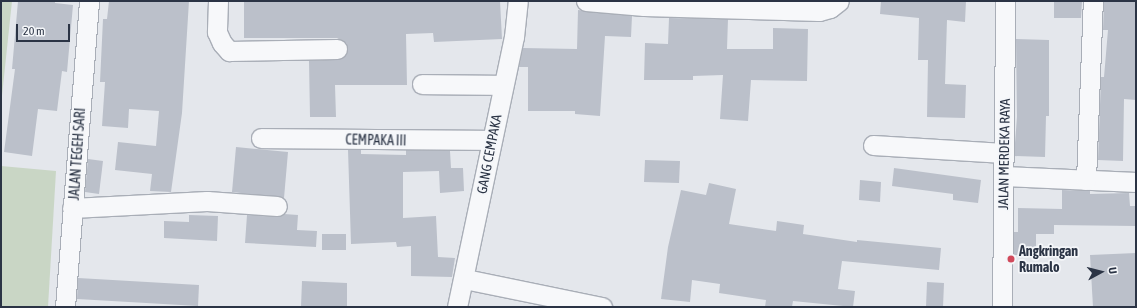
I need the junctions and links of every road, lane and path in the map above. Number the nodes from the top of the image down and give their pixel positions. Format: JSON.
{"nodes":[{"id":1,"x":88,"y":1,"type":"edge"},
{"id":2,"x":218,"y":1,"type":"edge"},
{"id":3,"x":518,"y":1,"type":"edge"},
{"id":4,"x":586,"y":1,"type":"edge"},
{"id":5,"x":838,"y":1,"type":"edge"},
{"id":6,"x":1005,"y":1,"type":"edge"},
{"id":7,"x":1093,"y":1,"type":"edge"},
{"id":8,"x":337,"y":50,"type":"dead end"},
{"id":9,"x":422,"y":84,"type":"dead end"},
{"id":10,"x":502,"y":85,"type":"junction"},
{"id":11,"x":261,"y":138,"type":"dead end"},
{"id":12,"x":491,"y":140,"type":"junction"},
{"id":13,"x":873,"y":145,"type":"dead end"},
{"id":14,"x":1004,"y":153,"type":"junction"},
{"id":15,"x":1004,"y":176,"type":"junction"},
{"id":16,"x":1086,"y":180,"type":"junction"},
{"id":17,"x":1136,"y":182,"type":"edge"},
{"id":18,"x":277,"y":206,"type":"dead end"},
{"id":19,"x":72,"y":208,"type":"junction"},
{"id":20,"x":465,"y":279,"type":"junction"},
{"id":21,"x":65,"y":307,"type":"edge"},
{"id":22,"x":457,"y":307,"type":"edge"},
{"id":23,"x":602,"y":307,"type":"edge"},
{"id":24,"x":1002,"y":307,"type":"edge"}],
"edges":[{"from":1,"to":19,"type":"street","name":"JALAN TEGEH SARI"},
{"from":2,"to":8,"type":"street"},
{"from":3,"to":10,"type":"street","name":"GANG CEMPAKA"},
{"from":4,"to":5,"type":"street"},
{"from":6,"to":14,"type":"street","name":"JALAN MERDEKA RAYA"},
{"from":7,"to":16,"type":"street"},
{"from":9,"to":10,"type":"street"},
{"from":10,"to":12,"type":"street","name":"GANG CEMPAKA"},
{"from":11,"to":12,"type":"street","name":"CEMPAKA III"},
{"from":12,"to":20,"type":"street","name":"GANG CEMPAKA"},
{"from":13,"to":14,"type":"street"},
{"from":14,"to":15,"type":"street","name":"JALAN MERDEKA RAYA"},
{"from":15,"to":16,"type":"street"},
{"from":15,"to":24,"type":"street","name":"JALAN MERDEKA RAYA"},
{"from":16,"to":17,"type":"street"},
{"from":18,"to":19,"type":"street"},
{"from":19,"to":21,"type":"street","name":"JALAN TEGEH SARI"},
{"from":20,"to":22,"type":"street","name":"GANG CEMPAKA"},
{"from":20,"to":23,"type":"street"}]}
